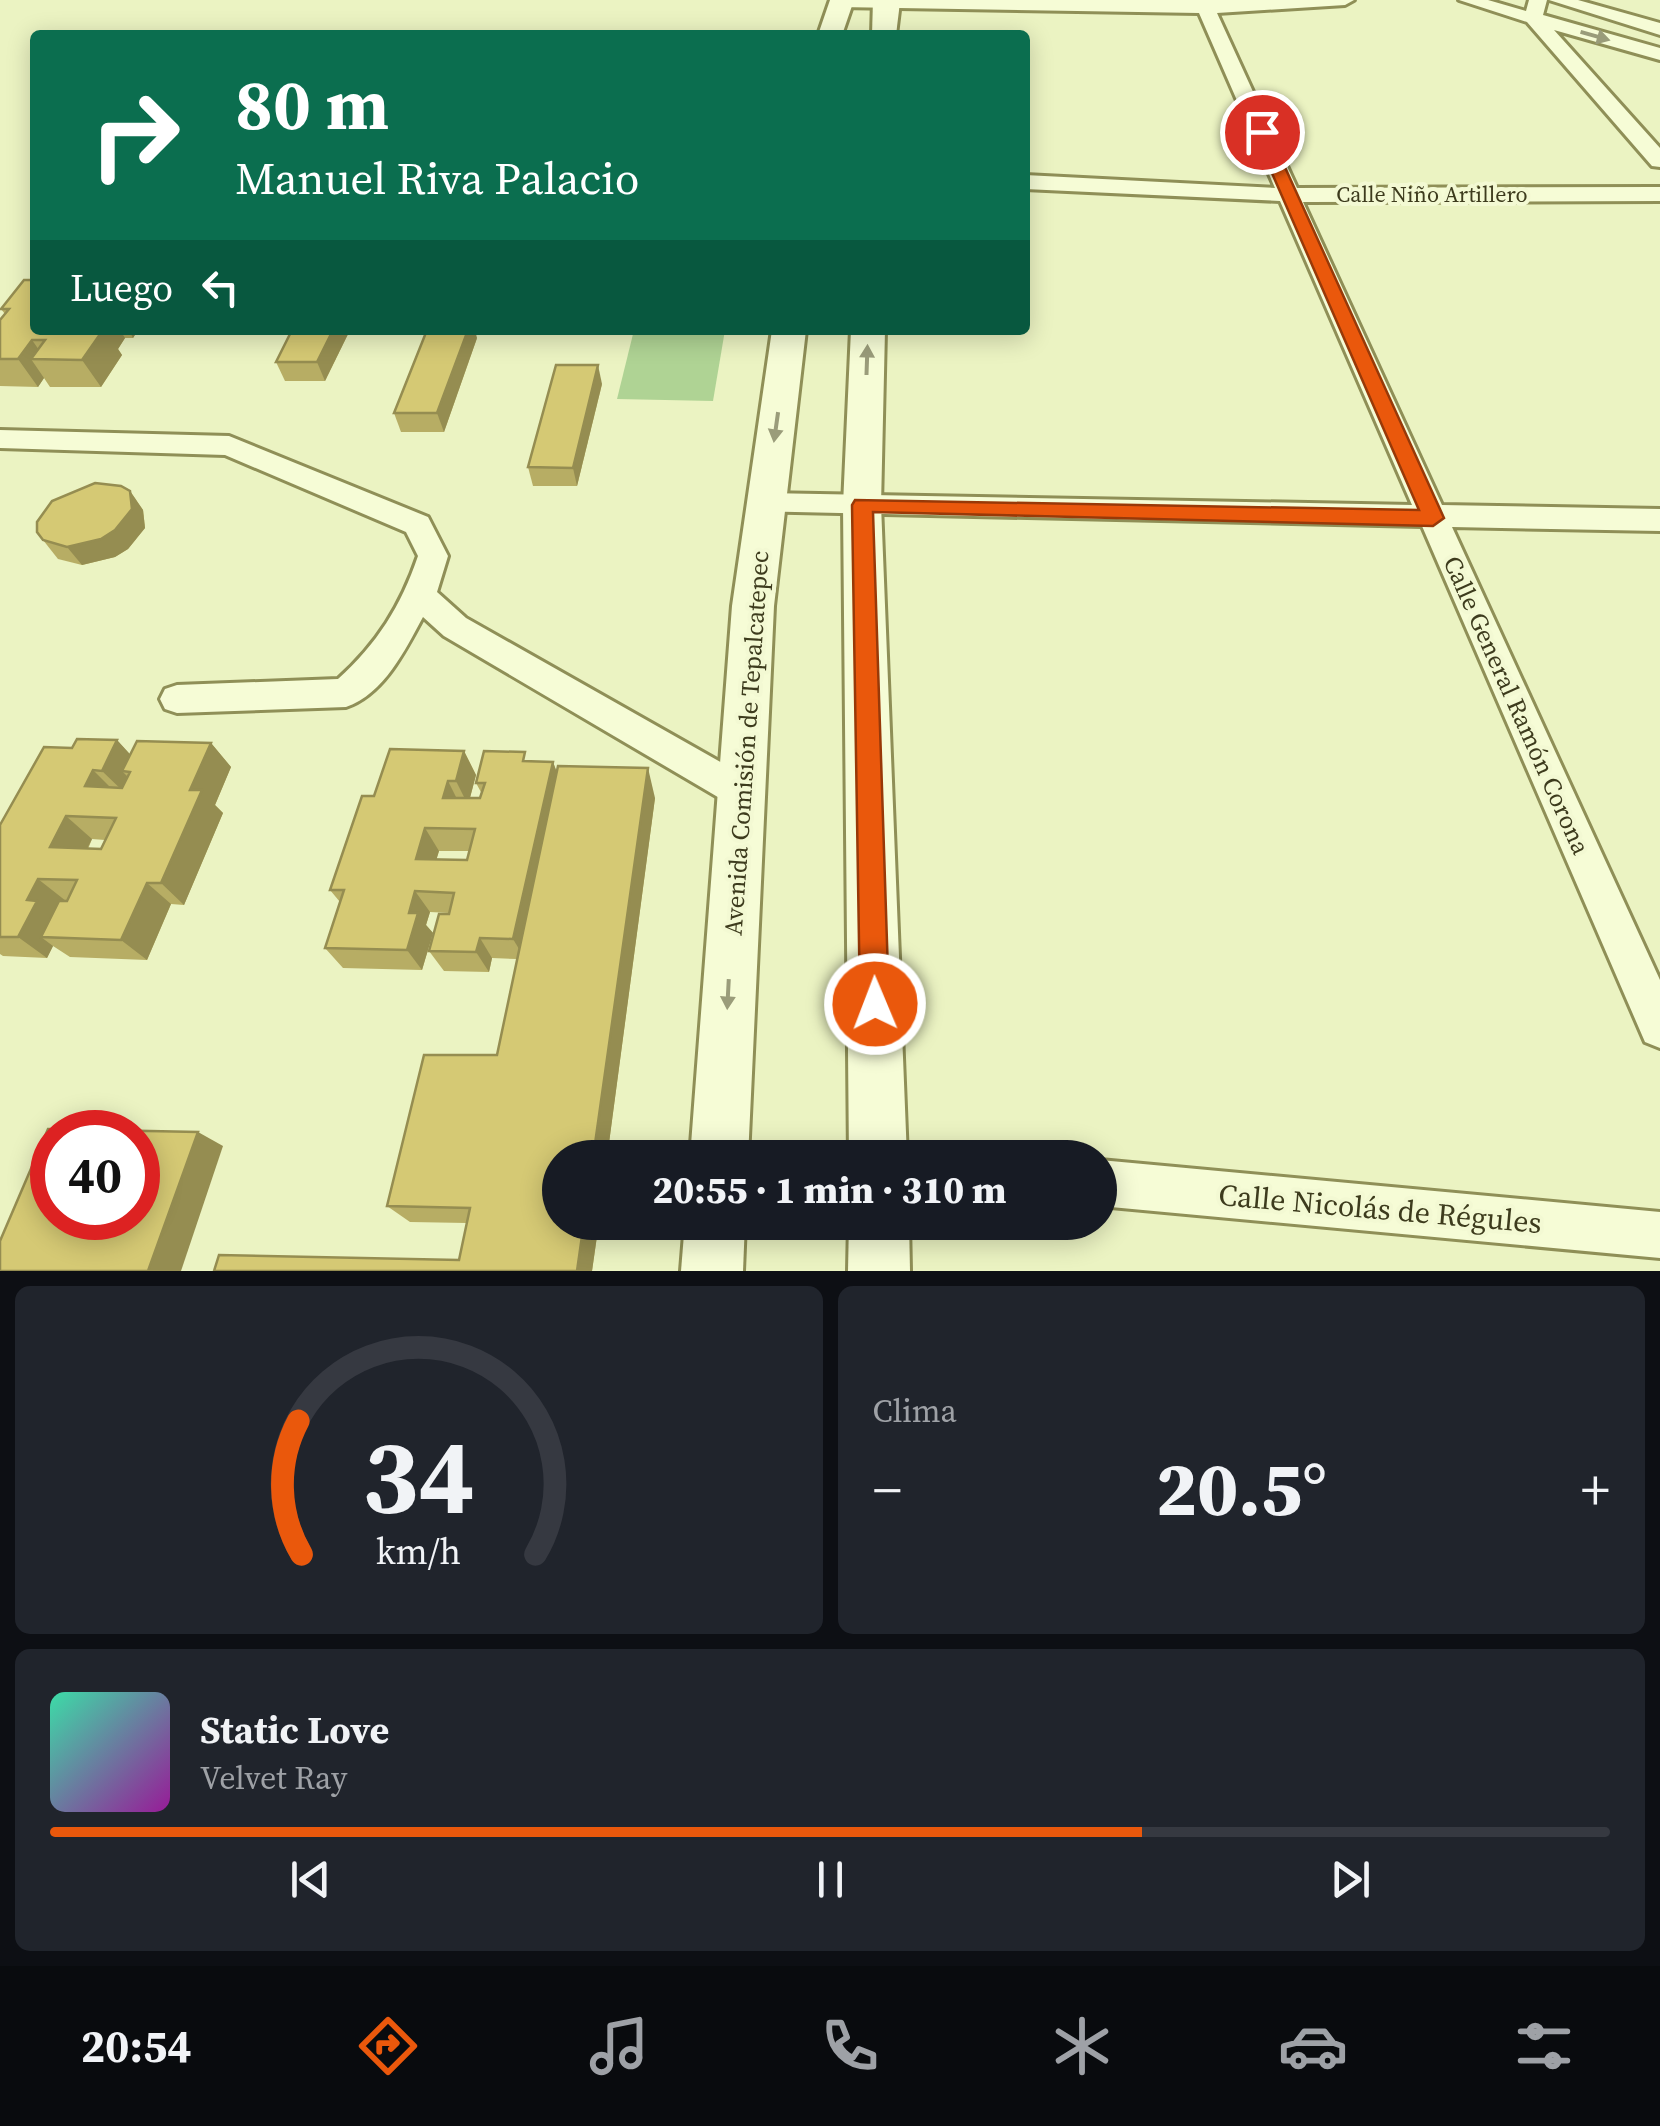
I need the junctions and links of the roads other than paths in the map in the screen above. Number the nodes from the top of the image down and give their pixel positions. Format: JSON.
{"nodes":[{"id":1,"x":1345,"y":0,"type":"edge"},
{"id":2,"x":1468,"y":0,"type":"edge"},
{"id":3,"x":1558,"y":0,"type":"edge"},
{"id":4,"x":841,"y":1,"type":"edge"},
{"id":5,"x":886,"y":1,"type":"edge"},
{"id":6,"x":1204,"y":4,"type":"edge"},
{"id":7,"x":1535,"y":9,"type":"edge"},
{"id":8,"x":1660,"y":29,"type":"edge"},
{"id":9,"x":832,"y":30,"type":"edge"},
{"id":10,"x":884,"y":30,"type":"edge"},
{"id":11,"x":1660,"y":54,"type":"edge"},
{"id":12,"x":1660,"y":160,"type":"edge"},
{"id":13,"x":1030,"y":182,"type":"edge"},
{"id":14,"x":1660,"y":194,"type":"edge"},
{"id":15,"x":1290,"y":195,"type":"junction"},
{"id":16,"x":789,"y":335,"type":"edge"},
{"id":17,"x":868,"y":335,"type":"edge"},
{"id":18,"x":0,"y":439,"type":"edge"},
{"id":19,"x":766,"y":504,"type":"junction"},
{"id":20,"x":862,"y":505,"type":"junction"},
{"id":21,"x":1433,"y":518,"type":"junction"},
{"id":22,"x":1660,"y":520,"type":"edge"},
{"id":23,"x":420,"y":595,"type":"junction"},
{"id":24,"x":178,"y":699,"type":"dead end"},
{"id":25,"x":741,"y":792,"type":"junction"},
{"id":26,"x":1660,"y":1026,"type":"edge"},
{"id":27,"x":719,"y":1140,"type":"edge"},
{"id":28,"x":878,"y":1140,"type":"edge"},
{"id":29,"x":1117,"y":1185,"type":"edge"},
{"id":30,"x":1660,"y":1235,"type":"edge"},
{"id":31,"x":713,"y":1240,"type":"edge"},
{"id":32,"x":879,"y":1240,"type":"edge"},
{"id":33,"x":712,"y":1271,"type":"edge"},
{"id":34,"x":879,"y":1271,"type":"edge"}],
"edges":[{"from":1,"to":6,"type":"street"},
{"from":2,"to":7,"type":"street"},
{"from":3,"to":8,"type":"street"},
{"from":4,"to":5,"type":"street"},
{"from":4,"to":9,"type":"street"},
{"from":5,"to":6,"type":"street"},
{"from":5,"to":10,"type":"street"},
{"from":6,"to":15,"type":"street","name":"Calle General Ramón Corona"},
{"from":7,"to":11,"type":"street","one_way":true},
{"from":7,"to":12,"type":"street"},
{"from":13,"to":15,"type":"street","name":"Calle Niño Artillero"},
{"from":14,"to":15,"type":"street","name":"Calle Niño Artillero"},
{"from":15,"to":21,"type":"street","name":"Calle General Ramón Corona"},
{"from":16,"to":19,"type":"street","name":"Avenida Comisión de Tepalcatepec","one_way":true},
{"from":20,"to":17,"type":"street","one_way":true},
{"from":18,"to":23,"type":"street"},
{"from":19,"to":20,"type":"street"},
{"from":19,"to":25,"type":"street","name":"Avenida Comisión de Tepalcatepec"},
{"from":20,"to":21,"type":"street"},
{"from":20,"to":28,"type":"street"},
{"from":21,"to":22,"type":"street"},
{"from":21,"to":26,"type":"street","name":"Calle General Ramón Corona"},
{"from":23,"to":24,"type":"street"},
{"from":23,"to":25,"type":"street"},
{"from":25,"to":27,"type":"street","name":"Avenida Comisión de Tepalcatepec","one_way":true},
{"from":29,"to":30,"type":"street","name":"Calle Nicolás de Régules"},
{"from":31,"to":33,"type":"street"},
{"from":32,"to":34,"type":"street"}]}
